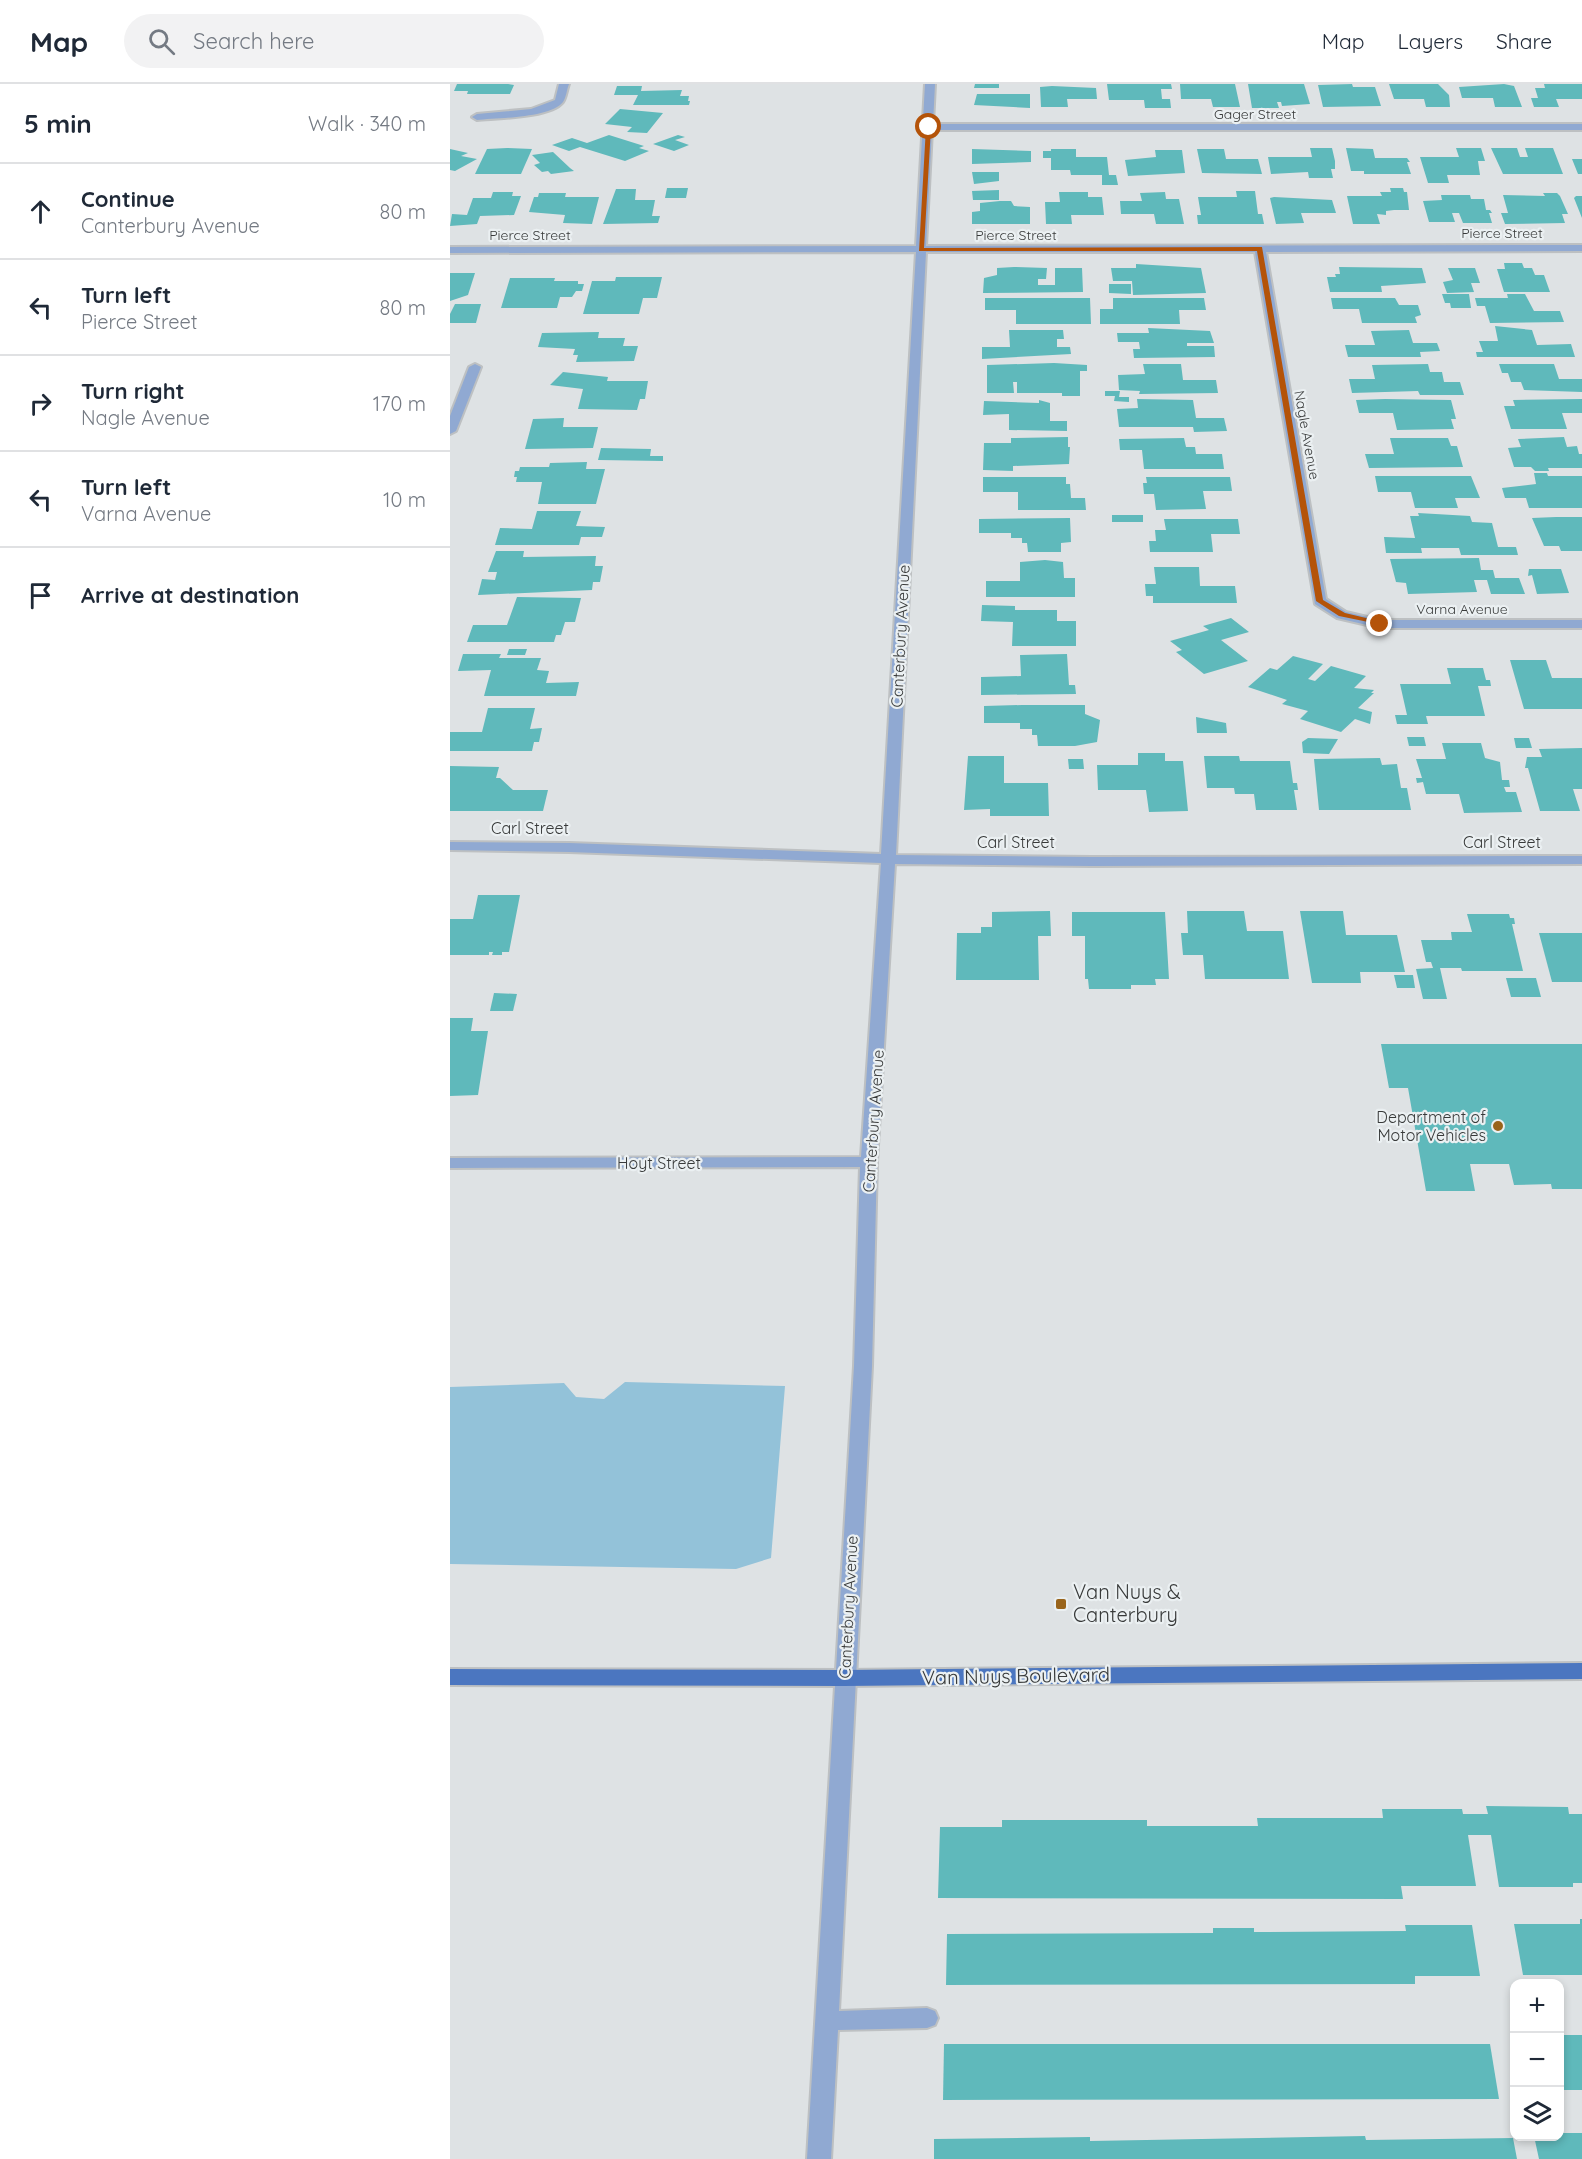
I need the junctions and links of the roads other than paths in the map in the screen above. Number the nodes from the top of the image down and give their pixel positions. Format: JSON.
{"nodes":[{"id":1,"x":564,"y":84,"type":"edge"},
{"id":2,"x":930,"y":84,"type":"edge"},
{"id":3,"x":477,"y":117,"type":"dead end"},
{"id":4,"x":929,"y":127,"type":"junction"},
{"id":5,"x":1582,"y":127,"type":"edge"},
{"id":6,"x":1582,"y":248,"type":"edge"},
{"id":7,"x":1260,"y":249,"type":"junction"},
{"id":8,"x":450,"y":250,"type":"edge"},
{"id":9,"x":921,"y":250,"type":"junction"},
{"id":10,"x":475,"y":367,"type":"dead end"},
{"id":11,"x":450,"y":431,"type":"edge"},
{"id":12,"x":1342,"y":615,"type":"joint"},
{"id":13,"x":1582,"y":624,"type":"edge"},
{"id":14,"x":450,"y":846,"type":"edge"},
{"id":15,"x":887,"y":859,"type":"junction"},
{"id":16,"x":1582,"y":860,"type":"edge"},
{"id":17,"x":869,"y":1162,"type":"junction"},
{"id":18,"x":450,"y":1163,"type":"edge"},
{"id":19,"x":1582,"y":1671,"type":"edge"},
{"id":20,"x":450,"y":1677,"type":"edge"},
{"id":21,"x":844,"y":1678,"type":"junction"},
{"id":22,"x":927,"y":2018,"type":"dead end"},
{"id":23,"x":826,"y":2021,"type":"junction"},
{"id":24,"x":819,"y":2159,"type":"edge"}],
"edges":[{"from":1,"to":3,"type":"street"},
{"from":2,"to":4,"type":"street","name":"Canterbury Avenue"},
{"from":4,"to":5,"type":"street","name":"Gager Street"},
{"from":4,"to":9,"type":"street","name":"Canterbury Avenue"},
{"from":6,"to":7,"type":"street","name":"Pierce Street"},
{"from":7,"to":9,"type":"street","name":"Pierce Street"},
{"from":7,"to":12,"type":"street","name":"Nagle Avenue"},
{"from":8,"to":9,"type":"street","name":"Pierce Street"},
{"from":9,"to":15,"type":"street","name":"Canterbury Avenue"},
{"from":10,"to":11,"type":"street"},
{"from":12,"to":13,"type":"street","name":"Varna Avenue"},
{"from":14,"to":15,"type":"street","name":"Carl Street"},
{"from":15,"to":16,"type":"street","name":"Carl Street"},
{"from":15,"to":17,"type":"street","name":"Canterbury Avenue"},
{"from":17,"to":18,"type":"street","name":"Hoyt Street"},
{"from":17,"to":21,"type":"street","name":"Canterbury Avenue"},
{"from":19,"to":21,"type":"main road","name":"Van Nuys Boulevard"},
{"from":20,"to":21,"type":"main road","name":"Van Nuys Boulevard"},
{"from":21,"to":23,"type":"street","name":"Canterbury Avenue"},
{"from":22,"to":23,"type":"street"},
{"from":23,"to":24,"type":"street","name":"Canterbury Avenue"}]}
